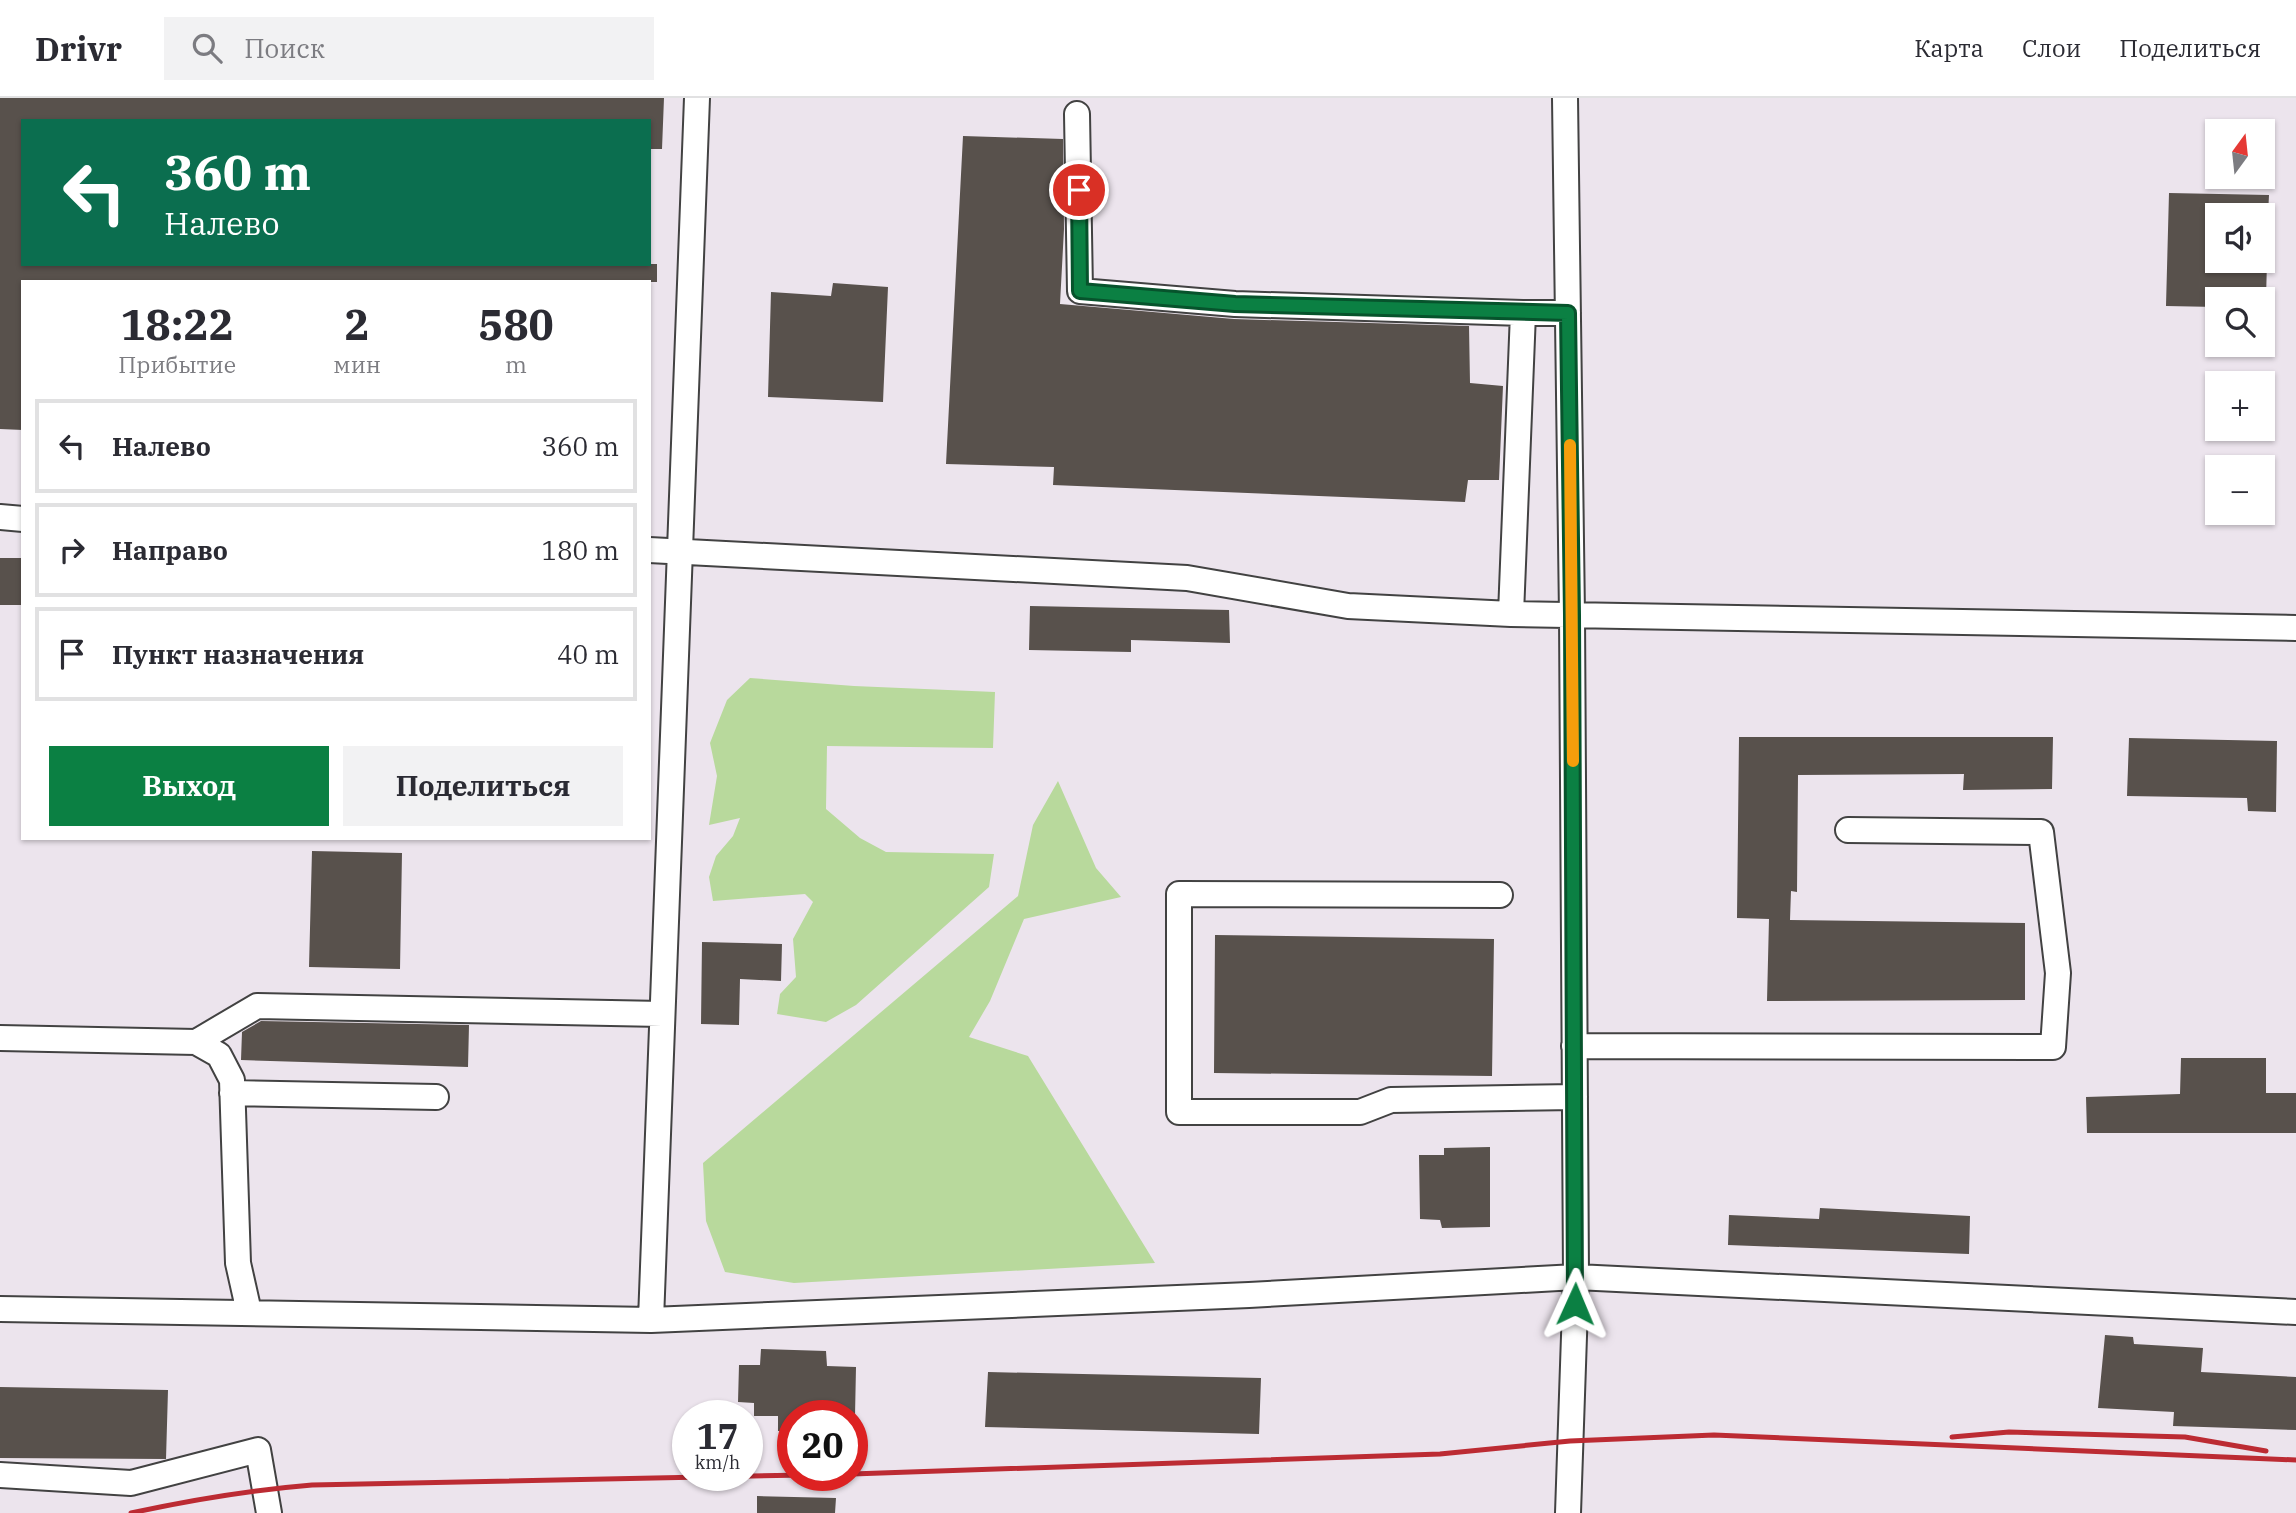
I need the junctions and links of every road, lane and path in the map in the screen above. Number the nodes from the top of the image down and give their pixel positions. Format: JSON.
{"nodes":[{"id":1,"x":696,"y":98,"type":"edge"},
{"id":2,"x":1565,"y":98,"type":"edge"},
{"id":3,"x":1077,"y":114,"type":"dead end"},
{"id":4,"x":1523,"y":313,"type":"junction"},
{"id":5,"x":1568,"y":313,"type":"junction"},
{"id":6,"x":0,"y":517,"type":"edge"},
{"id":7,"x":21,"y":519,"type":"edge"},
{"id":8,"x":651,"y":550,"type":"edge"},
{"id":9,"x":680,"y":551,"type":"junction"},
{"id":10,"x":1511,"y":614,"type":"junction"},
{"id":11,"x":1572,"y":615,"type":"junction"},
{"id":12,"x":2296,"y":628,"type":"edge"},
{"id":13,"x":1848,"y":830,"type":"dead end"},
{"id":14,"x":1500,"y":895,"type":"dead end"},
{"id":15,"x":662,"y":1014,"type":"junction"},
{"id":16,"x":0,"y":1038,"type":"edge"},
{"id":17,"x":196,"y":1042,"type":"junction"},
{"id":18,"x":1574,"y":1046,"type":"junction"},
{"id":19,"x":232,"y":1093,"type":"junction"},
{"id":20,"x":436,"y":1097,"type":"dead end"},
{"id":21,"x":1574,"y":1097,"type":"junction"},
{"id":22,"x":1576,"y":1277,"type":"junction"},
{"id":23,"x":0,"y":1309,"type":"edge"},
{"id":24,"x":250,"y":1312,"type":"junction"},
{"id":25,"x":2296,"y":1312,"type":"edge"},
{"id":26,"x":651,"y":1320,"type":"junction"},
{"id":27,"x":0,"y":1475,"type":"edge"},
{"id":28,"x":269,"y":1513,"type":"edge"},
{"id":29,"x":1567,"y":1513,"type":"edge"}],
"edges":[{"from":1,"to":9,"type":"lane"},
{"from":2,"to":5,"type":"lane"},
{"from":3,"to":4,"type":"lane"},
{"from":4,"to":5,"type":"lane"},
{"from":4,"to":10,"type":"lane"},
{"from":5,"to":11,"type":"lane"},
{"from":6,"to":7,"type":"lane"},
{"from":8,"to":9,"type":"lane"},
{"from":9,"to":10,"type":"lane"},
{"from":9,"to":15,"type":"lane"},
{"from":10,"to":11,"type":"lane"},
{"from":11,"to":12,"type":"lane"},
{"from":11,"to":18,"type":"lane"},
{"from":13,"to":18,"type":"lane"},
{"from":14,"to":21,"type":"lane"},
{"from":15,"to":17,"type":"lane"},
{"from":15,"to":26,"type":"lane"},
{"from":16,"to":17,"type":"lane"},
{"from":17,"to":19,"type":"lane"},
{"from":18,"to":21,"type":"lane"},
{"from":19,"to":20,"type":"lane"},
{"from":19,"to":24,"type":"lane"},
{"from":21,"to":22,"type":"lane"},
{"from":22,"to":25,"type":"lane"},
{"from":22,"to":26,"type":"lane"},
{"from":22,"to":29,"type":"lane"},
{"from":23,"to":24,"type":"lane"},
{"from":24,"to":26,"type":"lane"},
{"from":27,"to":28,"type":"lane"}]}
